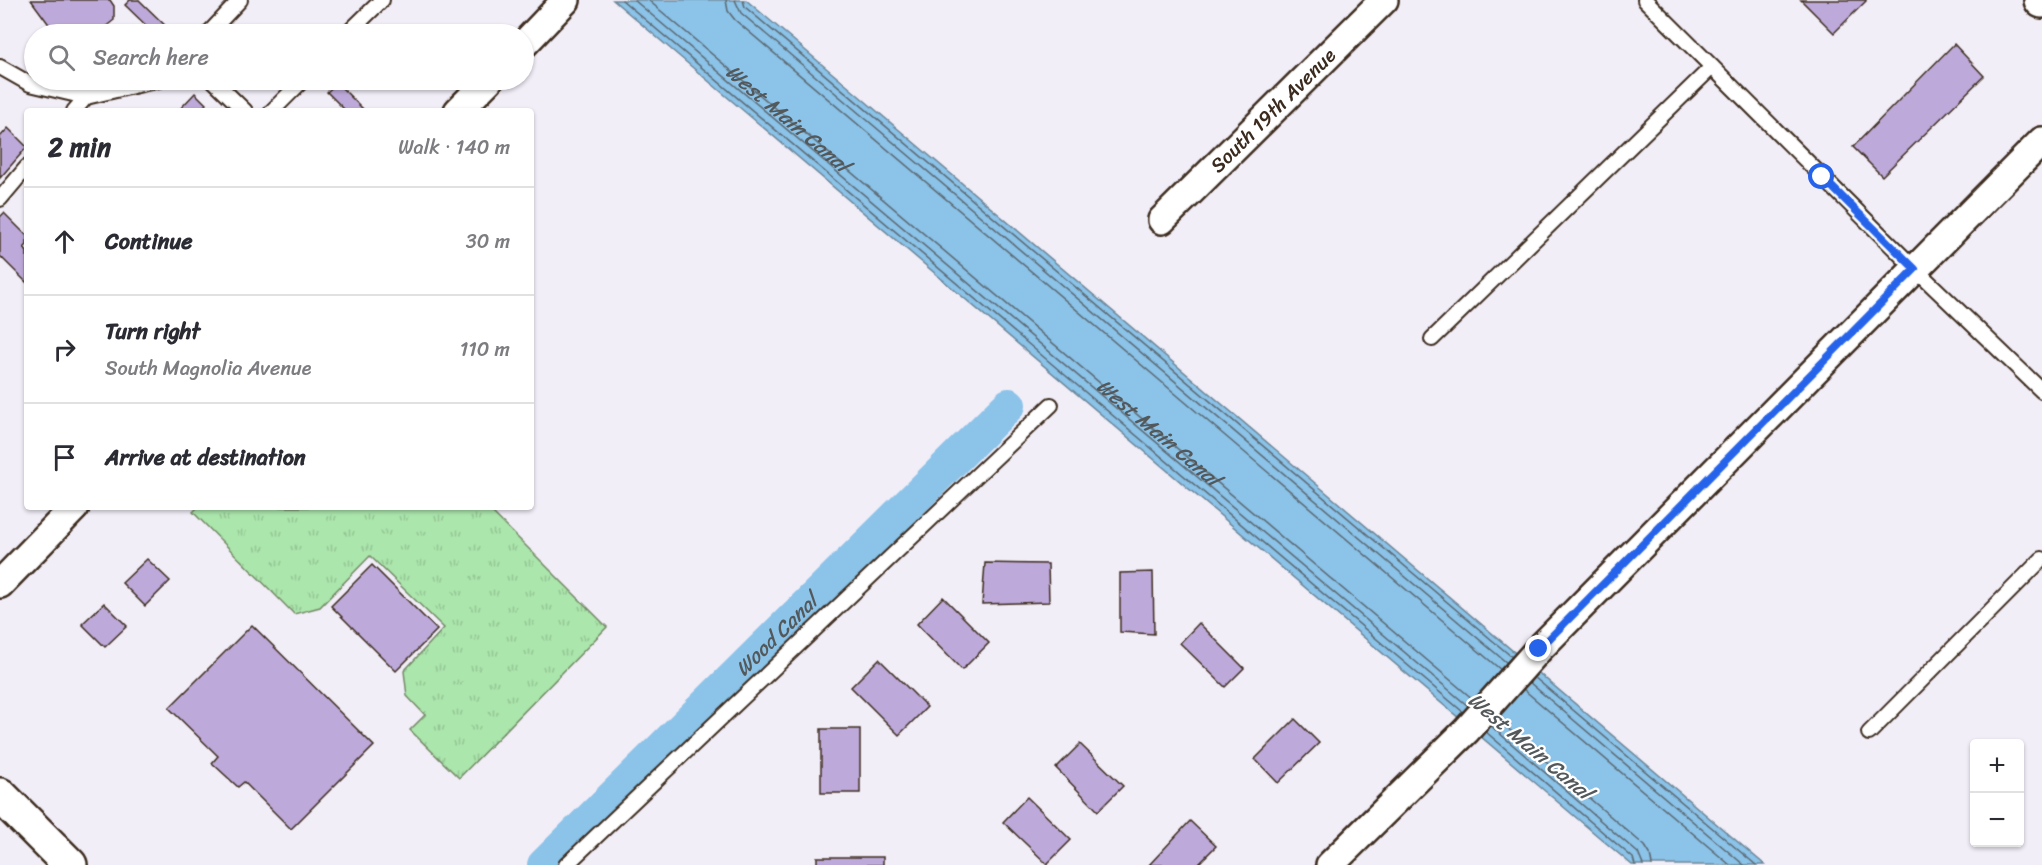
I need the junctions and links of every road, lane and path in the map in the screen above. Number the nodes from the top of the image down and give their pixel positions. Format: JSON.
{"nodes":[{"id":1,"x":240,"y":0,"type":"edge"},
{"id":2,"x":382,"y":0,"type":"edge"},
{"id":3,"x":566,"y":0,"type":"edge"},
{"id":4,"x":1384,"y":0,"type":"edge"},
{"id":5,"x":1645,"y":0,"type":"edge"},
{"id":6,"x":217,"y":24,"type":"edge"},
{"id":7,"x":358,"y":24,"type":"edge"},
{"id":8,"x":534,"y":34,"type":"edge"},
{"id":9,"x":0,"y":67,"type":"edge"},
{"id":10,"x":1712,"y":67,"type":"junction"},
{"id":11,"x":24,"y":81,"type":"edge"},
{"id":12,"x":56,"y":90,"type":"edge"},
{"id":13,"x":116,"y":90,"type":"edge"},
{"id":14,"x":223,"y":90,"type":"edge"},
{"id":15,"x":293,"y":90,"type":"edge"},
{"id":16,"x":479,"y":90,"type":"edge"},
{"id":17,"x":86,"y":97,"type":"junction"},
{"id":18,"x":77,"y":108,"type":"edge"},
{"id":19,"x":242,"y":108,"type":"edge"},
{"id":20,"x":275,"y":108,"type":"edge"},
{"id":21,"x":461,"y":108,"type":"edge"},
{"id":22,"x":2042,"y":141,"type":"edge"},
{"id":23,"x":24,"y":170,"type":"edge"},
{"id":24,"x":0,"y":199,"type":"edge"},
{"id":25,"x":1162,"y":220,"type":"dead end"},
{"id":26,"x":1915,"y":269,"type":"junction"},
{"id":27,"x":1432,"y":339,"type":"dead end"},
{"id":28,"x":2042,"y":391,"type":"edge"},
{"id":29,"x":1051,"y":405,"type":"dead end"},
{"id":30,"x":72,"y":510,"type":"edge"},
{"id":31,"x":2042,"y":559,"type":"edge"},
{"id":32,"x":0,"y":584,"type":"edge"},
{"id":33,"x":1869,"y":733,"type":"dead end"},
{"id":34,"x":0,"y":795,"type":"edge"},
{"id":35,"x":70,"y":865,"type":"edge"},
{"id":36,"x":566,"y":865,"type":"edge"},
{"id":37,"x":1330,"y":865,"type":"edge"}],
"edges":[{"from":1,"to":6,"type":"lane"},
{"from":2,"to":7,"type":"lane"},
{"from":3,"to":8,"type":"street"},
{"from":4,"to":25,"type":"street","name":"South 19th Avenue"},
{"from":5,"to":10,"type":"lane"},
{"from":9,"to":11,"type":"lane"},
{"from":10,"to":26,"type":"lane"},
{"from":10,"to":27,"type":"lane"},
{"from":12,"to":17,"type":"lane"},
{"from":13,"to":17,"type":"lane"},
{"from":14,"to":19,"type":"lane"},
{"from":15,"to":20,"type":"lane"},
{"from":16,"to":21,"type":"street"},
{"from":17,"to":18,"type":"lane"},
{"from":22,"to":26,"type":"street"},
{"from":23,"to":24,"type":"lane"},
{"from":26,"to":28,"type":"lane"},
{"from":26,"to":37,"type":"street"},
{"from":29,"to":36,"type":"lane"},
{"from":30,"to":32,"type":"street"},
{"from":31,"to":33,"type":"lane"},
{"from":34,"to":35,"type":"street"}]}
